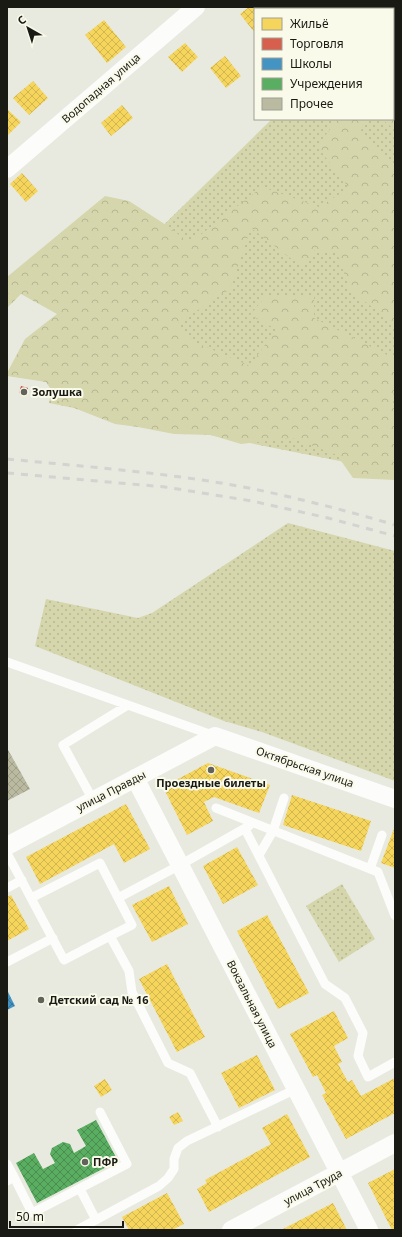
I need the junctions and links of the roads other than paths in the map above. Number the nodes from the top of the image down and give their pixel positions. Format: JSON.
{"nodes":[{"id":1,"x":196,"y":7,"type":"edge"},
{"id":2,"x":7,"y":168,"type":"edge"},
{"id":3,"x":7,"y":662,"type":"edge"},
{"id":4,"x":128,"y":705,"type":"junction"},
{"id":5,"x":214,"y":736,"type":"junction"},
{"id":6,"x":135,"y":778,"type":"junction"},
{"id":7,"x":284,"y":798,"type":"dead end"},
{"id":8,"x":395,"y":798,"type":"edge"},
{"id":9,"x":93,"y":800,"type":"junction"},
{"id":10,"x":216,"y":808,"type":"dead end"},
{"id":11,"x":254,"y":824,"type":"junction"},
{"id":12,"x":245,"y":829,"type":"junction"},
{"id":13,"x":273,"y":831,"type":"junction"},
{"id":14,"x":382,"y":836,"type":"dead end"},
{"id":15,"x":7,"y":846,"type":"edge"},
{"id":16,"x":7,"y":853,"type":"edge"},
{"id":17,"x":259,"y":855,"type":"junction"},
{"id":18,"x":180,"y":865,"type":"junction"},
{"id":19,"x":370,"y":869,"type":"junction"},
{"id":20,"x":22,"y":880,"type":"junction"},
{"id":21,"x":7,"y":888,"type":"edge"},
{"id":22,"x":31,"y":898,"type":"junction"},
{"id":23,"x":118,"y":898,"type":"junction"},
{"id":24,"x":395,"y":916,"type":"edge"},
{"id":25,"x":110,"y":936,"type":"junction"},
{"id":26,"x":53,"y":938,"type":"junction"},
{"id":27,"x":7,"y":962,"type":"edge"},
{"id":28,"x":395,"y":1062,"type":"edge"},
{"id":29,"x":296,"y":1089,"type":"junction"},
{"id":30,"x":100,"y":1112,"type":"dead end"},
{"id":31,"x":218,"y":1127,"type":"junction"},
{"id":32,"x":395,"y":1143,"type":"edge"},
{"id":33,"x":7,"y":1164,"type":"edge"},
{"id":34,"x":339,"y":1173,"type":"junction"},
{"id":35,"x":10,"y":1179,"type":"edge"},
{"id":36,"x":80,"y":1189,"type":"junction"},
{"id":37,"x":96,"y":1220,"type":"junction"},
{"id":38,"x":77,"y":1230,"type":"edge"},
{"id":39,"x":231,"y":1230,"type":"edge"},
{"id":40,"x":369,"y":1230,"type":"edge"}],
"edges":[{"from":1,"to":2,"type":"street","name":"Водопадная улица"},
{"from":3,"to":4,"type":"lane"},
{"from":4,"to":5,"type":"lane"},
{"from":4,"to":9,"type":"lane"},
{"from":5,"to":6,"type":"street","name":"улица Правды"},
{"from":5,"to":8,"type":"street","name":"Октябрьская улица"},
{"from":6,"to":9,"type":"street","name":"улица Правды"},
{"from":6,"to":18,"type":"street","name":"Вокзальная улица"},
{"from":7,"to":13,"type":"lane"},
{"from":9,"to":15,"type":"street","name":"улица Правды"},
{"from":10,"to":11,"type":"lane"},
{"from":11,"to":12,"type":"lane"},
{"from":11,"to":13,"type":"lane"},
{"from":12,"to":17,"type":"lane"},
{"from":12,"to":18,"type":"lane"},
{"from":13,"to":17,"type":"lane"},
{"from":13,"to":19,"type":"lane"},
{"from":14,"to":19,"type":"lane"},
{"from":16,"to":20,"type":"lane"},
{"from":17,"to":28,"type":"lane"},
{"from":18,"to":23,"type":"lane"},
{"from":18,"to":29,"type":"street","name":"Вокзальная улица"},
{"from":19,"to":24,"type":"lane"},
{"from":20,"to":21,"type":"lane"},
{"from":20,"to":22,"type":"lane"},
{"from":22,"to":23,"type":"lane"},
{"from":22,"to":26,"type":"lane"},
{"from":23,"to":25,"type":"lane"},
{"from":25,"to":26,"type":"lane"},
{"from":25,"to":31,"type":"lane"},
{"from":26,"to":27,"type":"lane"},
{"from":29,"to":31,"type":"lane"},
{"from":29,"to":34,"type":"street","name":"Вокзальная улица"},
{"from":30,"to":36,"type":"lane"},
{"from":31,"to":37,"type":"lane"},
{"from":32,"to":34,"type":"street","name":"улица Труда"},
{"from":33,"to":35,"type":"lane"},
{"from":34,"to":39,"type":"street","name":"улица Труда"},
{"from":34,"to":40,"type":"street","name":"Вокзальная улица"},
{"from":35,"to":36,"type":"lane"},
{"from":36,"to":37,"type":"lane"},
{"from":37,"to":38,"type":"lane"}]}
